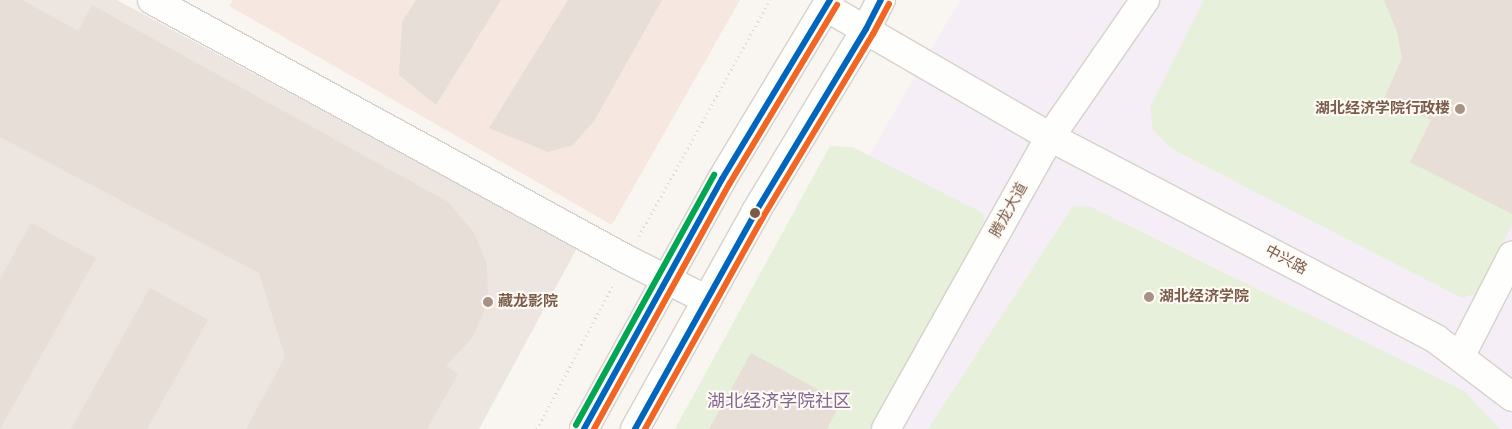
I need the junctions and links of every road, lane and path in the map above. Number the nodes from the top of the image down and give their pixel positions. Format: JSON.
{"nodes":[{"id":1,"x":152,"y":0,"type":"edge"},
{"id":2,"x":770,"y":0,"type":"edge"},
{"id":3,"x":881,"y":0,"type":"edge"},
{"id":4,"x":1145,"y":0,"type":"edge"},
{"id":5,"x":828,"y":3,"type":"edge"},
{"id":6,"x":866,"y":29,"type":"junction"},
{"id":7,"x":1050,"y":136,"type":"junction"},
{"id":8,"x":1512,"y":256,"type":"edge"},
{"id":9,"x":626,"y":259,"type":"junction"},
{"id":10,"x":666,"y":280,"type":"junction"},
{"id":11,"x":707,"y":300,"type":"junction"},
{"id":12,"x":1460,"y":357,"type":"junction"},
{"id":13,"x":1512,"y":397,"type":"edge"},
{"id":14,"x":537,"y":429,"type":"edge"},
{"id":15,"x":584,"y":429,"type":"edge"},
{"id":16,"x":635,"y":429,"type":"edge"},
{"id":17,"x":886,"y":429,"type":"edge"}],
"edges":[{"from":1,"to":9,"type":"street"},
{"from":2,"to":9,"type":"path"},
{"from":3,"to":6,"type":"street"},
{"from":4,"to":7,"type":"street","name":"腾龙大道"},
{"from":5,"to":6,"type":"street","name":"中兴路"},
{"from":5,"to":10,"type":"street"},
{"from":6,"to":7,"type":"street","name":"中兴路"},
{"from":6,"to":11,"type":"street"},
{"from":7,"to":12,"type":"street","name":"中兴路"},
{"from":7,"to":17,"type":"street","name":"腾龙大道"},
{"from":8,"to":12,"type":"street"},
{"from":9,"to":10,"type":"street"},
{"from":9,"to":14,"type":"path"},
{"from":10,"to":11,"type":"street"},
{"from":10,"to":15,"type":"street"},
{"from":11,"to":16,"type":"street"},
{"from":12,"to":13,"type":"street","name":"中兴路"}]}
